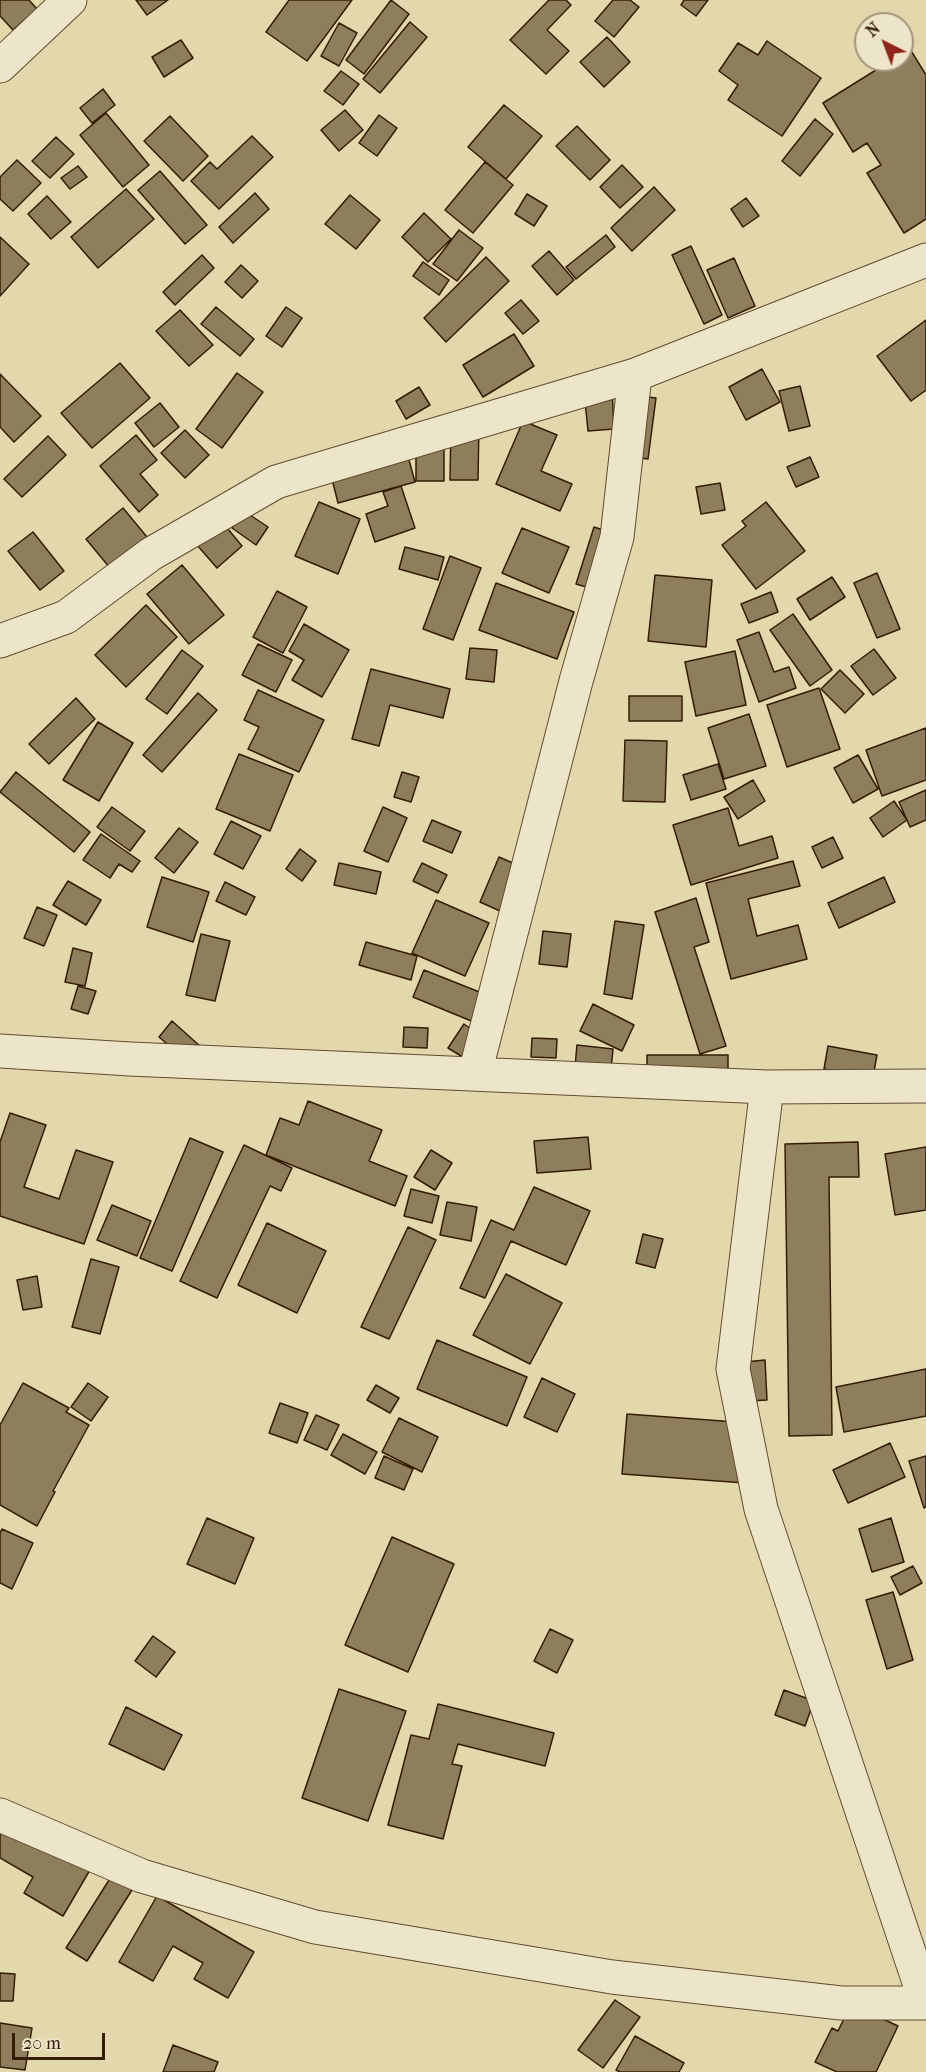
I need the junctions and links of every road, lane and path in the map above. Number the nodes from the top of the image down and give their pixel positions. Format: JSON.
{"nodes":[{"id":1,"x":70,"y":0,"type":"edge"},
{"id":2,"x":0,"y":66,"type":"edge"},
{"id":3,"x":926,"y":260,"type":"edge"},
{"id":4,"x":635,"y":375,"type":"junction"},
{"id":5,"x":0,"y":641,"type":"edge"},
{"id":6,"x":0,"y":1051,"type":"edge"},
{"id":7,"x":475,"y":1073,"type":"junction"},
{"id":8,"x":926,"y":1086,"type":"edge"},
{"id":9,"x":767,"y":1087,"type":"junction"},
{"id":10,"x":0,"y":1815,"type":"edge"},
{"id":11,"x":926,"y":2003,"type":"edge"}],
"edges":[{"from":1,"to":2,"type":"street"},
{"from":3,"to":4,"type":"street"},
{"from":4,"to":5,"type":"street"},
{"from":4,"to":7,"type":"street"},
{"from":6,"to":7,"type":"street"},
{"from":7,"to":9,"type":"street"},
{"from":8,"to":9,"type":"street"},
{"from":9,"to":11,"type":"street"},
{"from":10,"to":11,"type":"street"}]}
